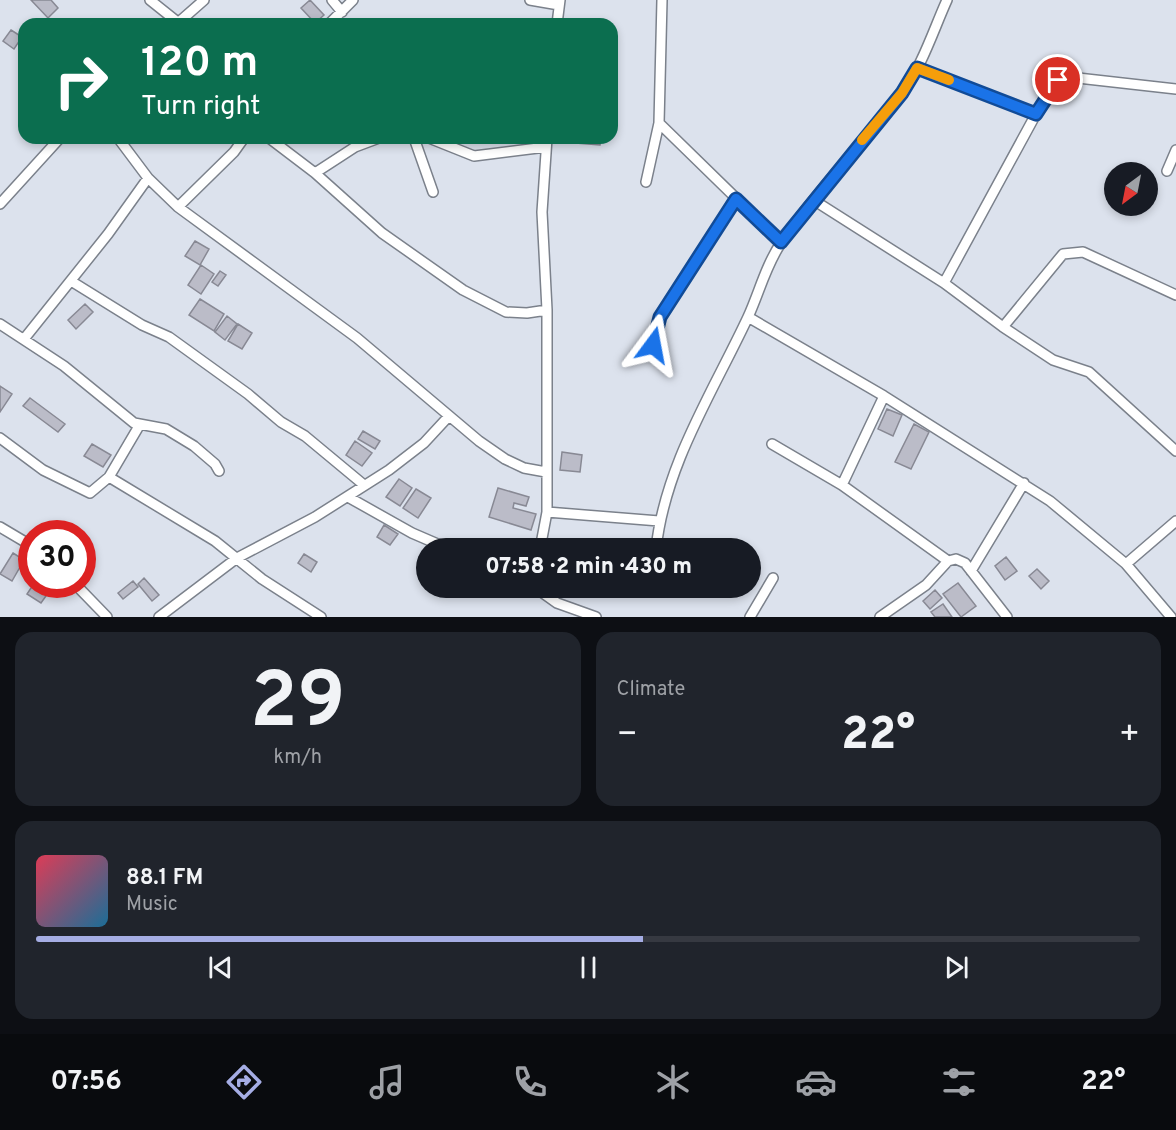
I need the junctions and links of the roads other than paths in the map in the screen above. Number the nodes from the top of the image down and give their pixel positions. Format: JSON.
{"nodes":[{"id":1,"x":150,"y":0,"type":"edge"},
{"id":2,"x":204,"y":0,"type":"edge"},
{"id":3,"x":332,"y":0,"type":"edge"},
{"id":4,"x":353,"y":0,"type":"edge"},
{"id":5,"x":530,"y":0,"type":"edge"},
{"id":6,"x":662,"y":0,"type":"edge"},
{"id":7,"x":947,"y":0,"type":"edge"},
{"id":8,"x":559,"y":3,"type":"edge"},
{"id":9,"x":342,"y":12,"type":"junction"},
{"id":10,"x":173,"y":18,"type":"edge"},
{"id":11,"x":185,"y":18,"type":"edge"},
{"id":12,"x":336,"y":18,"type":"edge"},
{"id":13,"x":558,"y":18,"type":"edge"},
{"id":14,"x":917,"y":68,"type":"junction"},
{"id":15,"x":1176,"y":88,"type":"edge"},
{"id":16,"x":1036,"y":114,"type":"junction"},
{"id":17,"x":659,"y":123,"type":"junction"},
{"id":18,"x":55,"y":144,"type":"edge"},
{"id":19,"x":122,"y":144,"type":"edge"},
{"id":20,"x":240,"y":144,"type":"edge"},
{"id":21,"x":278,"y":144,"type":"edge"},
{"id":22,"x":363,"y":144,"type":"edge"},
{"id":23,"x":416,"y":144,"type":"edge"},
{"id":24,"x":444,"y":144,"type":"edge"},
{"id":25,"x":537,"y":144,"type":"edge"},
{"id":26,"x":547,"y":144,"type":"edge"},
{"id":27,"x":1176,"y":150,"type":"edge"},
{"id":28,"x":1167,"y":171,"type":"dead end"},
{"id":29,"x":315,"y":173,"type":"junction"},
{"id":30,"x":148,"y":178,"type":"junction"},
{"id":31,"x":645,"y":182,"type":"dead end"},
{"id":32,"x":434,"y":192,"type":"dead end"},
{"id":33,"x":736,"y":199,"type":"junction"},
{"id":34,"x":815,"y":201,"type":"junction"},
{"id":35,"x":0,"y":204,"type":"edge"},
{"id":36,"x":178,"y":207,"type":"junction"},
{"id":37,"x":781,"y":242,"type":"junction"},
{"id":38,"x":71,"y":281,"type":"junction"},
{"id":39,"x":944,"y":283,"type":"junction"},
{"id":40,"x":1176,"y":295,"type":"edge"},
{"id":41,"x":547,"y":310,"type":"junction"},
{"id":42,"x":748,"y":317,"type":"junction"},
{"id":43,"x":0,"y":324,"type":"edge"},
{"id":44,"x":1003,"y":327,"type":"junction"},
{"id":45,"x":24,"y":339,"type":"junction"},
{"id":46,"x":653,"y":345,"type":"dead end"},
{"id":47,"x":884,"y":396,"type":"junction"},
{"id":48,"x":448,"y":416,"type":"junction"},
{"id":49,"x":139,"y":426,"type":"junction"},
{"id":50,"x":0,"y":438,"type":"edge"},
{"id":51,"x":772,"y":444,"type":"dead end"},
{"id":52,"x":1176,"y":451,"type":"edge"},
{"id":53,"x":219,"y":471,"type":"dead end"},
{"id":54,"x":546,"y":472,"type":"junction"},
{"id":55,"x":109,"y":477,"type":"junction"},
{"id":56,"x":1024,"y":483,"type":"junction"},
{"id":57,"x":364,"y":485,"type":"junction"},
{"id":58,"x":842,"y":485,"type":"junction"},
{"id":59,"x":348,"y":497,"type":"junction"},
{"id":60,"x":548,"y":512,"type":"junction"},
{"id":61,"x":659,"y":521,"type":"junction"},
{"id":62,"x":1176,"y":521,"type":"edge"},
{"id":63,"x":0,"y":527,"type":"edge"},
{"id":64,"x":18,"y":538,"type":"edge"},
{"id":65,"x":424,"y":538,"type":"edge"},
{"id":66,"x":542,"y":538,"type":"edge"},
{"id":67,"x":657,"y":538,"type":"edge"},
{"id":68,"x":237,"y":558,"type":"junction"},
{"id":69,"x":948,"y":561,"type":"junction"},
{"id":70,"x":1126,"y":564,"type":"junction"},
{"id":71,"x":971,"y":571,"type":"junction"},
{"id":72,"x":773,"y":578,"type":"dead end"},
{"id":73,"x":89,"y":598,"type":"edge"},
{"id":74,"x":550,"y":598,"type":"edge"},
{"id":75,"x":107,"y":617,"type":"edge"},
{"id":76,"x":159,"y":617,"type":"edge"},
{"id":77,"x":321,"y":617,"type":"edge"},
{"id":78,"x":596,"y":617,"type":"edge"},
{"id":79,"x":750,"y":617,"type":"edge"},
{"id":80,"x":880,"y":617,"type":"edge"},
{"id":81,"x":1007,"y":617,"type":"edge"},
{"id":82,"x":1171,"y":617,"type":"edge"}],
"edges":[{"from":1,"to":10,"type":"street"},
{"from":2,"to":11,"type":"street"},
{"from":3,"to":9,"type":"street"},
{"from":4,"to":9,"type":"street"},
{"from":5,"to":8,"type":"street"},
{"from":6,"to":17,"type":"street"},
{"from":7,"to":14,"type":"street"},
{"from":8,"to":13,"type":"street"},
{"from":9,"to":12,"type":"street"},
{"from":14,"to":16,"type":"street"},
{"from":14,"to":34,"type":"street"},
{"from":15,"to":16,"type":"street"},
{"from":16,"to":39,"type":"street"},
{"from":17,"to":31,"type":"street"},
{"from":17,"to":33,"type":"street"},
{"from":18,"to":35,"type":"street"},
{"from":19,"to":30,"type":"street"},
{"from":20,"to":36,"type":"street"},
{"from":21,"to":29,"type":"street"},
{"from":22,"to":29,"type":"street"},
{"from":23,"to":32,"type":"street"},
{"from":24,"to":25,"type":"street"},
{"from":26,"to":41,"type":"street"},
{"from":27,"to":28,"type":"street"},
{"from":29,"to":41,"type":"street"},
{"from":30,"to":36,"type":"street"},
{"from":30,"to":38,"type":"street"},
{"from":33,"to":37,"type":"street"},
{"from":33,"to":46,"type":"street"},
{"from":34,"to":37,"type":"street"},
{"from":34,"to":39,"type":"street"},
{"from":36,"to":48,"type":"street"},
{"from":37,"to":42,"type":"street"},
{"from":38,"to":45,"type":"street"},
{"from":38,"to":57,"type":"street"},
{"from":39,"to":44,"type":"street"},
{"from":40,"to":44,"type":"street"},
{"from":41,"to":54,"type":"street"},
{"from":42,"to":47,"type":"street"},
{"from":42,"to":61,"type":"street"},
{"from":43,"to":45,"type":"street"},
{"from":44,"to":52,"type":"street"},
{"from":45,"to":49,"type":"street"},
{"from":47,"to":56,"type":"street"},
{"from":47,"to":58,"type":"street"},
{"from":48,"to":54,"type":"street"},
{"from":48,"to":57,"type":"street"},
{"from":49,"to":53,"type":"street"},
{"from":49,"to":55,"type":"street"},
{"from":50,"to":55,"type":"street"},
{"from":51,"to":58,"type":"street"},
{"from":54,"to":60,"type":"street"},
{"from":55,"to":68,"type":"street"},
{"from":56,"to":70,"type":"street"},
{"from":56,"to":71,"type":"street"},
{"from":57,"to":59,"type":"street"},
{"from":58,"to":69,"type":"street"},
{"from":59,"to":65,"type":"street"},
{"from":59,"to":68,"type":"street"},
{"from":60,"to":61,"type":"street"},
{"from":60,"to":66,"type":"street"},
{"from":61,"to":67,"type":"street"},
{"from":62,"to":70,"type":"street"},
{"from":63,"to":64,"type":"street"},
{"from":68,"to":76,"type":"street"},
{"from":68,"to":77,"type":"street"},
{"from":69,"to":71,"type":"street"},
{"from":69,"to":80,"type":"street"},
{"from":70,"to":82,"type":"street"},
{"from":71,"to":81,"type":"street"},
{"from":72,"to":79,"type":"street"},
{"from":73,"to":75,"type":"street"},
{"from":74,"to":78,"type":"street"}]}
